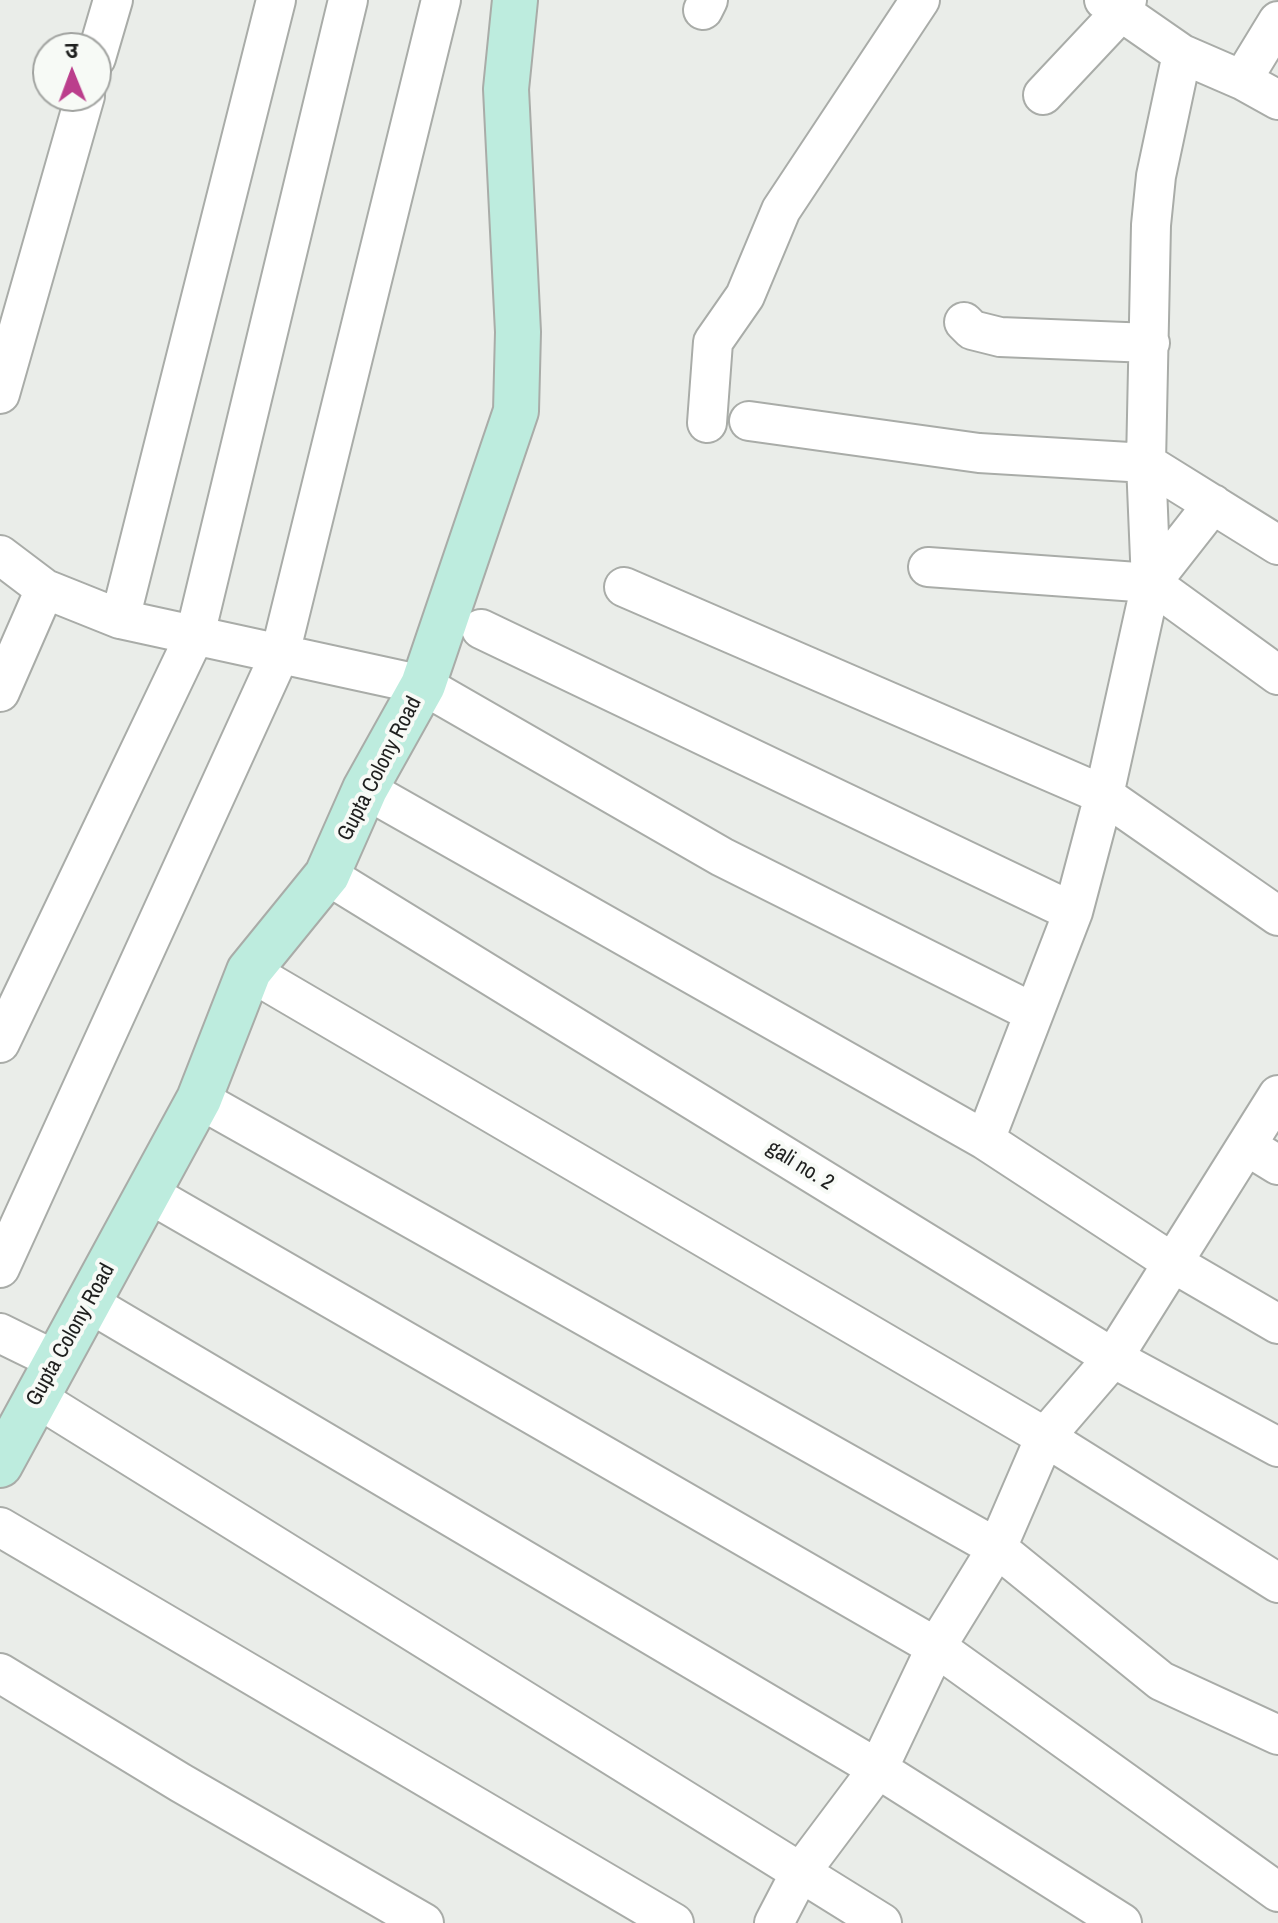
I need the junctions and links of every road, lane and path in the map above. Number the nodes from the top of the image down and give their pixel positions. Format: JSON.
{"nodes":[{"id":1,"x":113,"y":0,"type":"edge"},
{"id":2,"x":276,"y":0,"type":"edge"},
{"id":3,"x":348,"y":0,"type":"edge"},
{"id":4,"x":441,"y":0,"type":"edge"},
{"id":5,"x":515,"y":0,"type":"edge"},
{"id":6,"x":920,"y":0,"type":"edge"},
{"id":7,"x":1117,"y":4,"type":"edge"},
{"id":8,"x":1278,"y":21,"type":"edge"},
{"id":9,"x":104,"y":32,"type":"edge"},
{"id":10,"x":1182,"y":54,"type":"junction"},
{"id":11,"x":1242,"y":80,"type":"junction"},
{"id":12,"x":1043,"y":95,"type":"dead end"},
{"id":13,"x":1278,"y":100,"type":"edge"},
{"id":14,"x":80,"y":112,"type":"edge"},
{"id":15,"x":964,"y":322,"type":"dead end"},
{"id":16,"x":1150,"y":343,"type":"junction"},
{"id":17,"x":0,"y":394,"type":"edge"},
{"id":18,"x":749,"y":421,"type":"dead end"},
{"id":19,"x":707,"y":423,"type":"dead end"},
{"id":20,"x":1146,"y":463,"type":"junction"},
{"id":21,"x":1213,"y":504,"type":"junction"},
{"id":22,"x":1278,"y":545,"type":"edge"},
{"id":23,"x":0,"y":555,"type":"edge"},
{"id":24,"x":928,"y":567,"type":"dead end"},
{"id":25,"x":1151,"y":583,"type":"junction"},
{"id":26,"x":624,"y":587,"type":"dead end"},
{"id":27,"x":45,"y":589,"type":"junction"},
{"id":28,"x":120,"y":619,"type":"junction"},
{"id":29,"x":481,"y":629,"type":"dead end"},
{"id":30,"x":195,"y":635,"type":"junction"},
{"id":31,"x":280,"y":654,"type":"junction"},
{"id":32,"x":1278,"y":675,"type":"edge"},
{"id":33,"x":423,"y":685,"type":"junction"},
{"id":34,"x":0,"y":692,"type":"edge"},
{"id":35,"x":365,"y":789,"type":"junction"},
{"id":36,"x":1104,"y":795,"type":"junction"},
{"id":37,"x":327,"y":875,"type":"junction"},
{"id":38,"x":1073,"y":912,"type":"junction"},
{"id":39,"x":1278,"y":916,"type":"edge"},
{"id":40,"x":249,"y":971,"type":"junction"},
{"id":41,"x":1034,"y":1013,"type":"junction"},
{"id":42,"x":0,"y":1043,"type":"edge"},
{"id":43,"x":1278,"y":1095,"type":"edge"},
{"id":44,"x":199,"y":1099,"type":"junction"},
{"id":45,"x":985,"y":1140,"type":"junction"},
{"id":46,"x":1263,"y":1155,"type":"edge"},
{"id":47,"x":148,"y":1193,"type":"junction"},
{"id":48,"x":1173,"y":1263,"type":"junction"},
{"id":49,"x":0,"y":1268,"type":"edge"},
{"id":50,"x":89,"y":1303,"type":"junction"},
{"id":51,"x":1278,"y":1324,"type":"edge"},
{"id":52,"x":0,"y":1333,"type":"edge"},
{"id":53,"x":1113,"y":1358,"type":"junction"},
{"id":54,"x":47,"y":1380,"type":"junction"},
{"id":55,"x":1045,"y":1437,"type":"junction"},
{"id":56,"x":1278,"y":1447,"type":"edge"},
{"id":57,"x":0,"y":1465,"type":"edge"},
{"id":58,"x":0,"y":1527,"type":"edge"},
{"id":59,"x":997,"y":1548,"type":"junction"},
{"id":60,"x":1278,"y":1583,"type":"edge"},
{"id":61,"x":936,"y":1647,"type":"junction"},
{"id":62,"x":0,"y":1673,"type":"edge"},
{"id":63,"x":1278,"y":1735,"type":"edge"},
{"id":64,"x":878,"y":1769,"type":"junction"},
{"id":65,"x":800,"y":1873,"type":"junction"},
{"id":66,"x":1278,"y":1892,"type":"edge"},
{"id":67,"x":424,"y":1923,"type":"edge"},
{"id":68,"x":674,"y":1923,"type":"edge"},
{"id":69,"x":774,"y":1923,"type":"edge"},
{"id":70,"x":882,"y":1923,"type":"edge"},
{"id":71,"x":1122,"y":1923,"type":"edge"}],
"edges":[{"from":1,"to":9,"type":"street"},
{"from":2,"to":28,"type":"street"},
{"from":3,"to":30,"type":"street"},
{"from":4,"to":31,"type":"street"},
{"from":5,"to":33,"type":"street","name":"Gupta Colony Road"},
{"from":6,"to":19,"type":"street"},
{"from":7,"to":10,"type":"street"},
{"from":7,"to":12,"type":"street"},
{"from":8,"to":11,"type":"street"},
{"from":10,"to":11,"type":"street"},
{"from":10,"to":16,"type":"street"},
{"from":11,"to":13,"type":"street"},
{"from":14,"to":17,"type":"street"},
{"from":15,"to":16,"type":"street"},
{"from":16,"to":20,"type":"street"},
{"from":18,"to":20,"type":"street"},
{"from":20,"to":21,"type":"street"},
{"from":20,"to":25,"type":"street"},
{"from":21,"to":22,"type":"street"},
{"from":21,"to":25,"type":"street"},
{"from":23,"to":27,"type":"street"},
{"from":24,"to":25,"type":"street"},
{"from":25,"to":32,"type":"street"},
{"from":25,"to":36,"type":"street"},
{"from":26,"to":36,"type":"street"},
{"from":27,"to":28,"type":"street"},
{"from":27,"to":34,"type":"street"},
{"from":28,"to":30,"type":"street"},
{"from":29,"to":38,"type":"street"},
{"from":30,"to":31,"type":"street"},
{"from":30,"to":42,"type":"street"},
{"from":31,"to":33,"type":"street"},
{"from":31,"to":49,"type":"street"},
{"from":33,"to":35,"type":"street","name":"Gupta Colony Road"},
{"from":33,"to":41,"type":"street"},
{"from":35,"to":37,"type":"street","name":"Gupta Colony Road"},
{"from":35,"to":45,"type":"street"},
{"from":36,"to":38,"type":"street"},
{"from":36,"to":39,"type":"street"},
{"from":37,"to":40,"type":"street","name":"Gupta Colony Road"},
{"from":37,"to":53,"type":"street","name":"gali no. 2"},
{"from":38,"to":41,"type":"street"},
{"from":40,"to":44,"type":"street","name":"Gupta Colony Road"},
{"from":40,"to":55,"type":"street"},
{"from":41,"to":45,"type":"street"},
{"from":43,"to":46,"type":"street"},
{"from":44,"to":47,"type":"street","name":"Gupta Colony Road"},
{"from":44,"to":59,"type":"street"},
{"from":45,"to":48,"type":"street"},
{"from":46,"to":48,"type":"street"},
{"from":47,"to":50,"type":"street","name":"Gupta Colony Road"},
{"from":47,"to":61,"type":"street"},
{"from":48,"to":51,"type":"street"},
{"from":48,"to":53,"type":"street"},
{"from":50,"to":54,"type":"street","name":"Gupta Colony Road"},
{"from":50,"to":64,"type":"street"},
{"from":52,"to":54,"type":"street"},
{"from":53,"to":55,"type":"street"},
{"from":53,"to":56,"type":"street","name":"gali no. 2"},
{"from":54,"to":57,"type":"street","name":"Gupta Colony Road"},
{"from":54,"to":65,"type":"street"},
{"from":55,"to":59,"type":"street"},
{"from":55,"to":60,"type":"street"},
{"from":58,"to":68,"type":"street"},
{"from":59,"to":61,"type":"street"},
{"from":59,"to":63,"type":"street"},
{"from":61,"to":64,"type":"street"},
{"from":61,"to":66,"type":"street"},
{"from":62,"to":67,"type":"street"},
{"from":64,"to":65,"type":"street"},
{"from":64,"to":71,"type":"street"},
{"from":65,"to":69,"type":"street"},
{"from":65,"to":70,"type":"street"}]}
